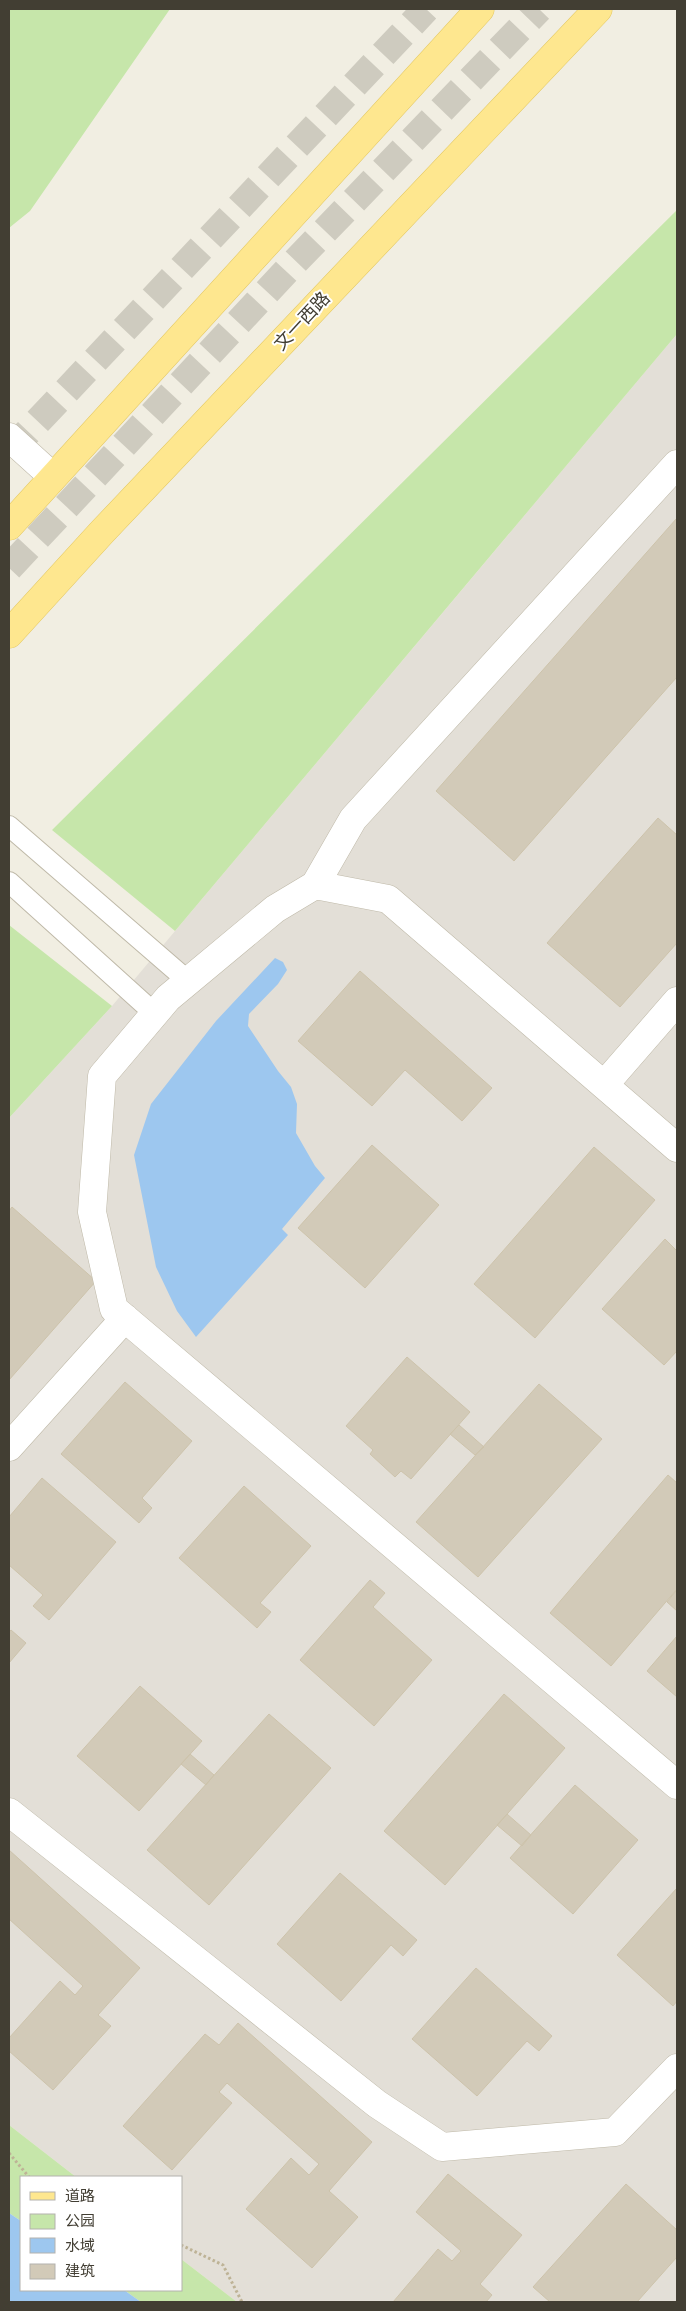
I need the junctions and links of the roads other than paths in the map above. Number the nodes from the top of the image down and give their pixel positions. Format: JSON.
{"nodes":[{"id":1,"x":480,"y":9,"type":"edge"},
{"id":2,"x":598,"y":9,"type":"edge"},
{"id":3,"x":9,"y":437,"type":"edge"},
{"id":4,"x":677,"y":464,"type":"edge"},
{"id":5,"x":52,"y":476,"type":"junction"},
{"id":6,"x":9,"y":526,"type":"edge"},
{"id":7,"x":9,"y":634,"type":"edge"},
{"id":8,"x":9,"y":826,"type":"edge"},
{"id":9,"x":9,"y":882,"type":"edge"},
{"id":10,"x":315,"y":884,"type":"junction"},
{"id":11,"x":188,"y":981,"type":"junction"},
{"id":12,"x":677,"y":1001,"type":"edge"},
{"id":13,"x":154,"y":1013,"type":"junction"},
{"id":14,"x":604,"y":1085,"type":"junction"},
{"id":15,"x":677,"y":1148,"type":"edge"},
{"id":16,"x":125,"y":1318,"type":"junction"},
{"id":17,"x":9,"y":1447,"type":"edge"},
{"id":18,"x":677,"y":1785,"type":"edge"},
{"id":19,"x":9,"y":1812,"type":"edge"},
{"id":20,"x":677,"y":2068,"type":"edge"}],
"edges":[{"from":1,"to":5,"type":"main road"},
{"from":2,"to":7,"type":"main road","name":"文一西路"},
{"from":3,"to":5,"type":"street"},
{"from":4,"to":10,"type":"street"},
{"from":5,"to":6,"type":"main road"},
{"from":8,"to":11,"type":"lane"},
{"from":9,"to":13,"type":"lane"},
{"from":10,"to":11,"type":"street"},
{"from":10,"to":14,"type":"street"},
{"from":11,"to":13,"type":"street"},
{"from":12,"to":14,"type":"street"},
{"from":13,"to":16,"type":"street"},
{"from":14,"to":15,"type":"street"},
{"from":16,"to":17,"type":"street"},
{"from":16,"to":18,"type":"street"},
{"from":19,"to":20,"type":"street"}]}
